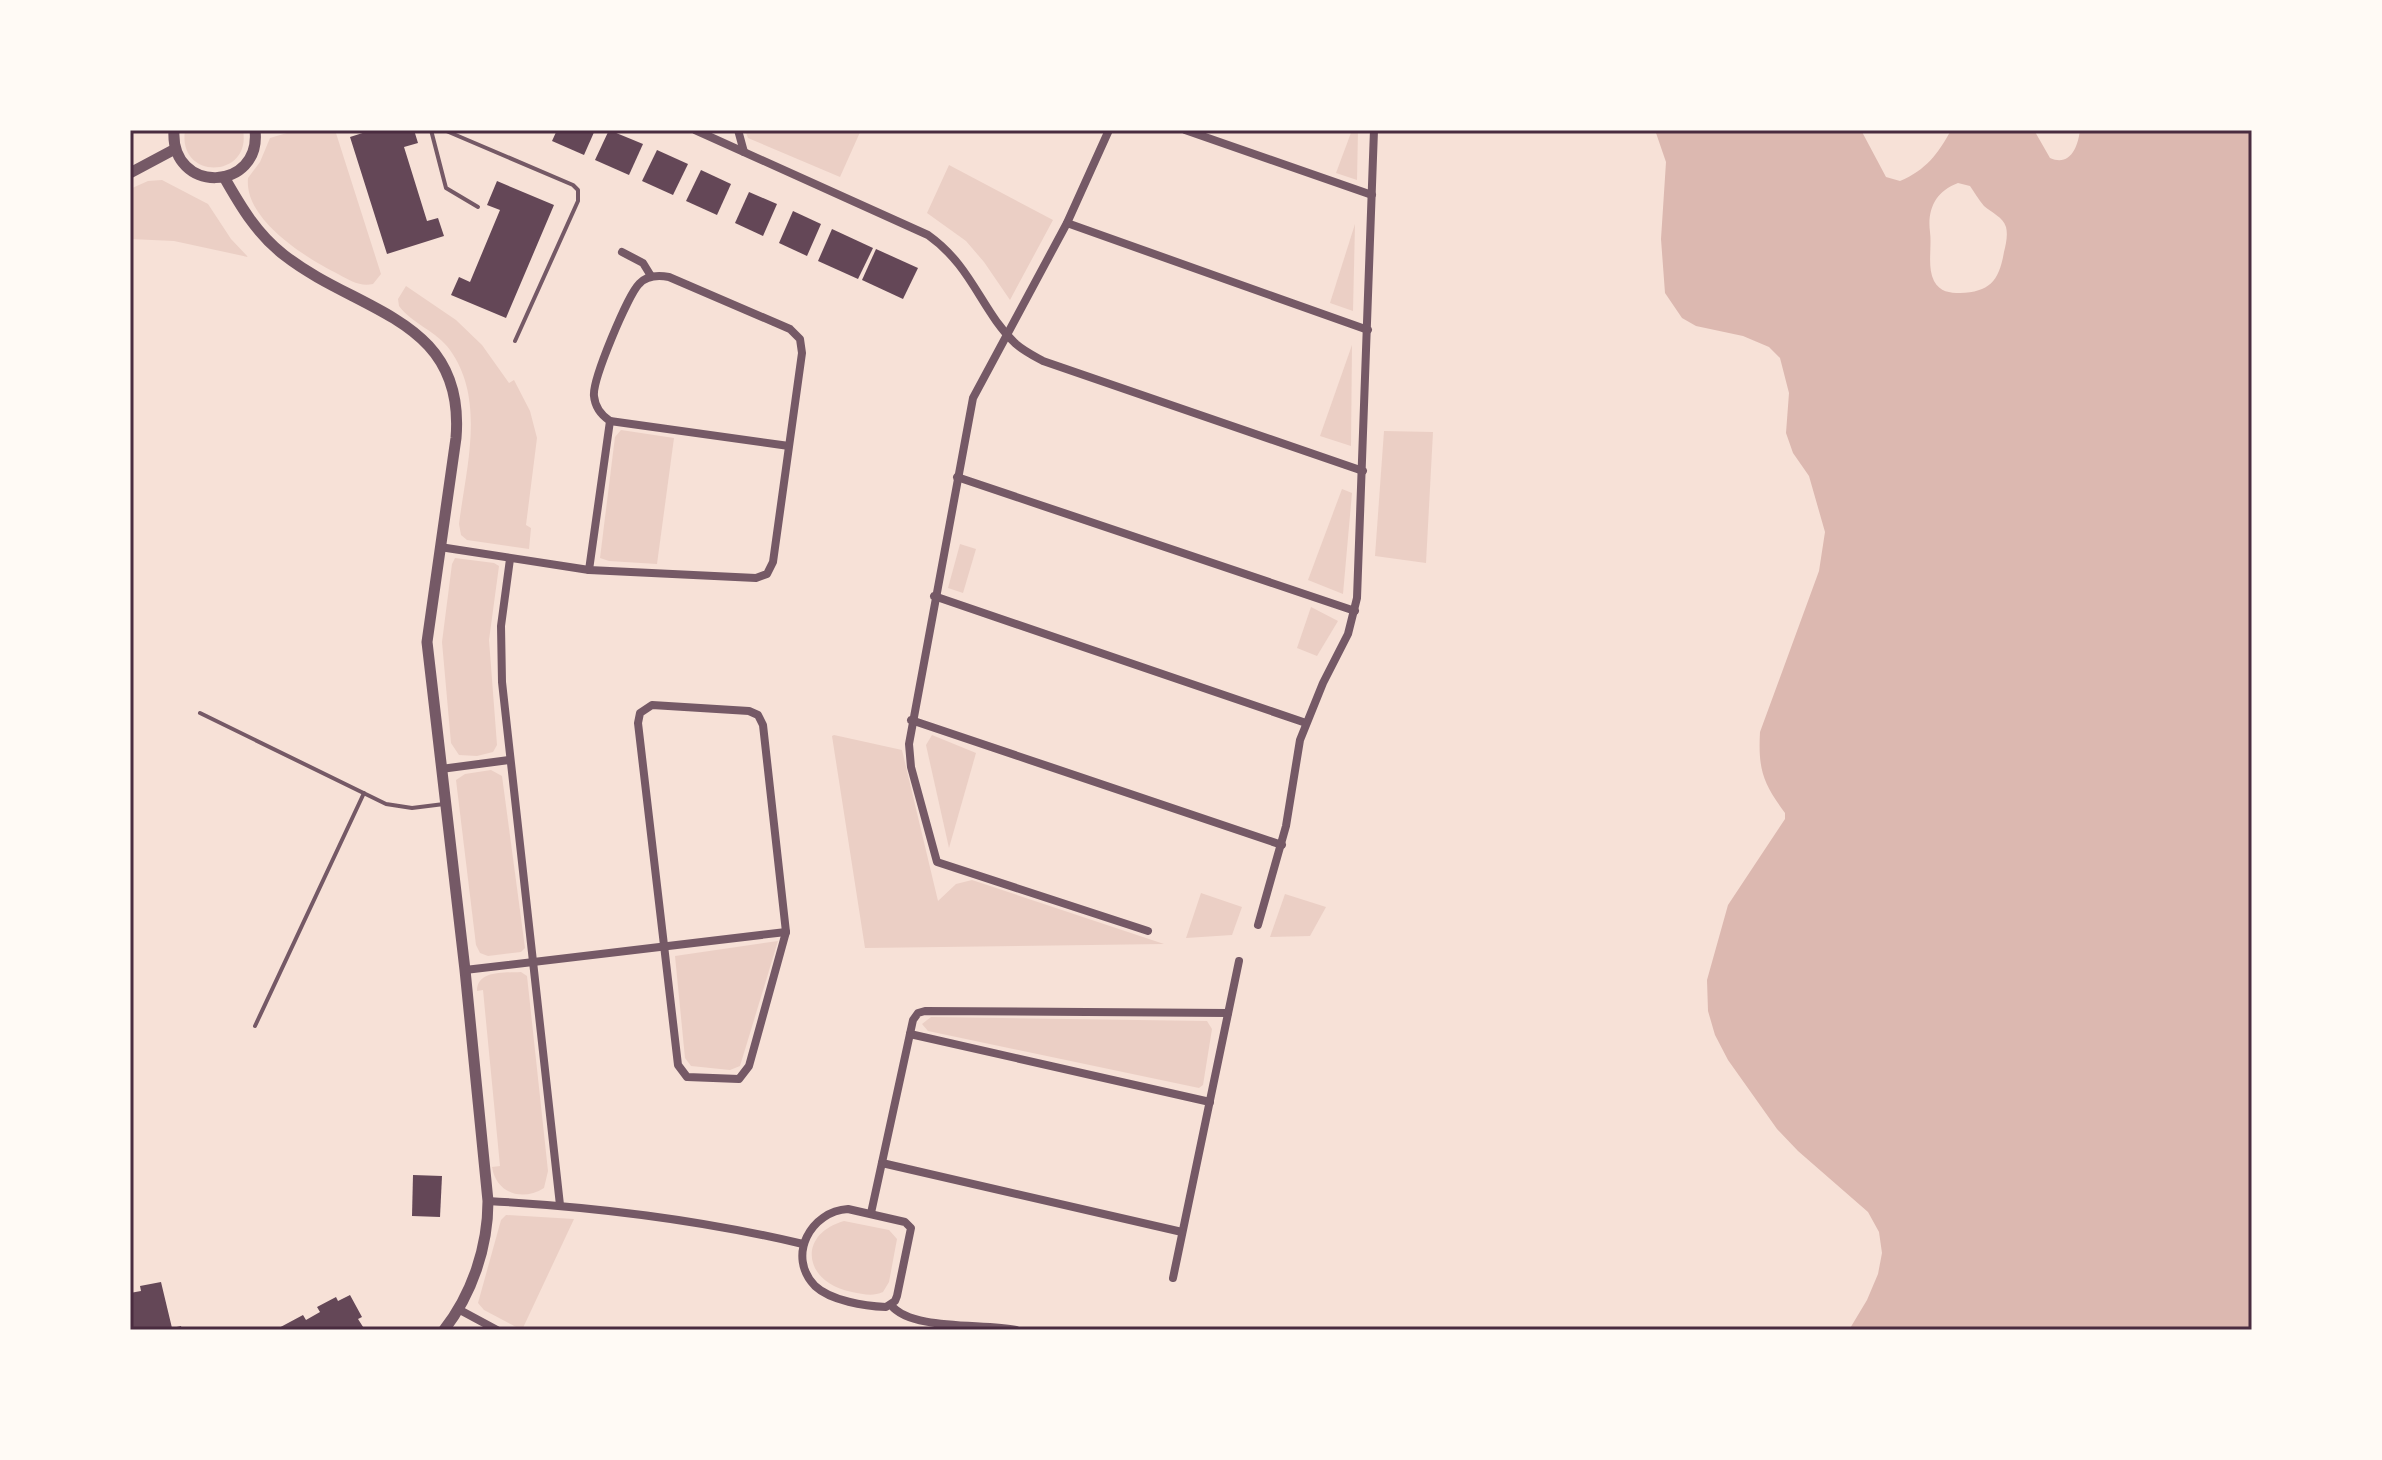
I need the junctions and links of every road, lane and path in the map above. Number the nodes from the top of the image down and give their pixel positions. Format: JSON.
{"nodes":[{"id":1,"x":174,"y":130,"type":"edge"},
{"id":2,"x":255,"y":130,"type":"edge"},
{"id":3,"x":431,"y":130,"type":"edge"},
{"id":4,"x":444,"y":130,"type":"edge"},
{"id":5,"x":695,"y":130,"type":"edge"},
{"id":6,"x":738,"y":130,"type":"edge"},
{"id":7,"x":1109,"y":130,"type":"edge"},
{"id":8,"x":1185,"y":130,"type":"edge"},
{"id":9,"x":1374,"y":130,"type":"edge"},
{"id":10,"x":175,"y":149,"type":"junction"},
{"id":11,"x":744,"y":152,"type":"junction"},
{"id":12,"x":130,"y":173,"type":"edge"},
{"id":13,"x":224,"y":177,"type":"junction"},
{"id":14,"x":1372,"y":195,"type":"junction"},
{"id":15,"x":478,"y":207,"type":"dead end"},
{"id":16,"x":1067,"y":223,"type":"junction"},
{"id":17,"x":622,"y":252,"type":"dead end"},
{"id":18,"x":651,"y":276,"type":"junction"},
{"id":19,"x":1368,"y":330,"type":"junction"},
{"id":20,"x":1007,"y":334,"type":"junction"},
{"id":21,"x":515,"y":341,"type":"dead end"},
{"id":22,"x":610,"y":421,"type":"junction"},
{"id":23,"x":789,"y":446,"type":"junction"},
{"id":24,"x":1363,"y":471,"type":"junction"},
{"id":25,"x":957,"y":477,"type":"junction"},
{"id":26,"x":440,"y":547,"type":"junction"},
{"id":27,"x":510,"y":559,"type":"junction"},
{"id":28,"x":589,"y":570,"type":"junction"},
{"id":29,"x":934,"y":596,"type":"junction"},
{"id":30,"x":1355,"y":611,"type":"junction"},
{"id":31,"x":200,"y":713,"type":"dead end"},
{"id":32,"x":911,"y":720,"type":"junction"},
{"id":33,"x":1306,"y":723,"type":"junction"},
{"id":34,"x":509,"y":760,"type":"junction"},
{"id":35,"x":441,"y":769,"type":"junction"},
{"id":36,"x":364,"y":793,"type":"junction"},
{"id":37,"x":445,"y":803,"type":"junction"},
{"id":38,"x":1282,"y":845,"type":"junction"},
{"id":39,"x":1258,"y":925,"type":"dead end"},
{"id":40,"x":1148,"y":931,"type":"dead end"},
{"id":41,"x":786,"y":932,"type":"junction"},
{"id":42,"x":664,"y":946,"type":"junction"},
{"id":43,"x":534,"y":961,"type":"junction"},
{"id":44,"x":1239,"y":961,"type":"dead end"},
{"id":45,"x":465,"y":970,"type":"junction"},
{"id":46,"x":1228,"y":1013,"type":"junction"},
{"id":47,"x":255,"y":1026,"type":"dead end"},
{"id":48,"x":910,"y":1034,"type":"junction"},
{"id":49,"x":1210,"y":1102,"type":"junction"},
{"id":50,"x":882,"y":1163,"type":"junction"},
{"id":51,"x":488,"y":1201,"type":"junction"},
{"id":52,"x":560,"y":1205,"type":"junction"},
{"id":53,"x":871,"y":1213,"type":"junction"},
{"id":54,"x":1182,"y":1232,"type":"junction"},
{"id":55,"x":803,"y":1244,"type":"junction"},
{"id":56,"x":1173,"y":1278,"type":"dead end"},
{"id":57,"x":891,"y":1305,"type":"junction"},
{"id":58,"x":458,"y":1309,"type":"junction"},
{"id":59,"x":1001,"y":1328,"type":"edge"},
{"id":60,"x":444,"y":1330,"type":"edge"},
{"id":61,"x":497,"y":1330,"type":"edge"},
{"id":62,"x":1016,"y":1330,"type":"edge"}],
"edges":[{"from":1,"to":10,"type":"street"},
{"from":2,"to":13,"type":"street"},
{"from":3,"to":15,"type":"lane"},
{"from":4,"to":21,"type":"lane"},
{"from":5,"to":11,"type":"street"},
{"from":6,"to":11,"type":"street"},
{"from":7,"to":16,"type":"street"},
{"from":8,"to":14,"type":"street"},
{"from":9,"to":14,"type":"street"},
{"from":10,"to":12,"type":"street"},
{"from":10,"to":13,"type":"street"},
{"from":11,"to":20,"type":"street"},
{"from":13,"to":26,"type":"street"},
{"from":14,"to":19,"type":"street"},
{"from":16,"to":19,"type":"street"},
{"from":16,"to":20,"type":"street"},
{"from":17,"to":18,"type":"street"},
{"from":18,"to":22,"type":"street"},
{"from":18,"to":23,"type":"street"},
{"from":19,"to":24,"type":"street"},
{"from":20,"to":24,"type":"street"},
{"from":20,"to":25,"type":"street"},
{"from":22,"to":23,"type":"street"},
{"from":22,"to":28,"type":"street"},
{"from":23,"to":28,"type":"street"},
{"from":24,"to":30,"type":"street"},
{"from":25,"to":29,"type":"street"},
{"from":25,"to":30,"type":"street"},
{"from":26,"to":27,"type":"street"},
{"from":26,"to":35,"type":"street"},
{"from":27,"to":28,"type":"street"},
{"from":27,"to":34,"type":"street"},
{"from":29,"to":32,"type":"street"},
{"from":29,"to":33,"type":"street"},
{"from":30,"to":33,"type":"street"},
{"from":31,"to":36,"type":"lane"},
{"from":32,"to":38,"type":"street"},
{"from":32,"to":40,"type":"street"},
{"from":33,"to":38,"type":"street"},
{"from":34,"to":35,"type":"street"},
{"from":34,"to":43,"type":"street"},
{"from":35,"to":37,"type":"street"},
{"from":36,"to":37,"type":"lane"},
{"from":36,"to":47,"type":"lane"},
{"from":37,"to":45,"type":"street"},
{"from":38,"to":39,"type":"street"},
{"from":41,"to":42,"type":"street"},
{"from":41,"to":42,"type":"street"},
{"from":41,"to":42,"type":"street"},
{"from":42,"to":43,"type":"street"},
{"from":43,"to":45,"type":"street"},
{"from":43,"to":52,"type":"street"},
{"from":44,"to":46,"type":"street"},
{"from":45,"to":51,"type":"street"},
{"from":46,"to":48,"type":"street"},
{"from":46,"to":49,"type":"street"},
{"from":48,"to":49,"type":"street"},
{"from":48,"to":50,"type":"street"},
{"from":49,"to":54,"type":"street"},
{"from":50,"to":53,"type":"street"},
{"from":50,"to":54,"type":"street"},
{"from":51,"to":52,"type":"street"},
{"from":51,"to":58,"type":"street"},
{"from":52,"to":55,"type":"street"},
{"from":53,"to":55,"type":"street"},
{"from":53,"to":57,"type":"street"},
{"from":54,"to":56,"type":"street"},
{"from":55,"to":57,"type":"street"},
{"from":57,"to":59,"type":"street"},
{"from":58,"to":60,"type":"street"},
{"from":58,"to":61,"type":"street"},
{"from":59,"to":62,"type":"street"}]}
